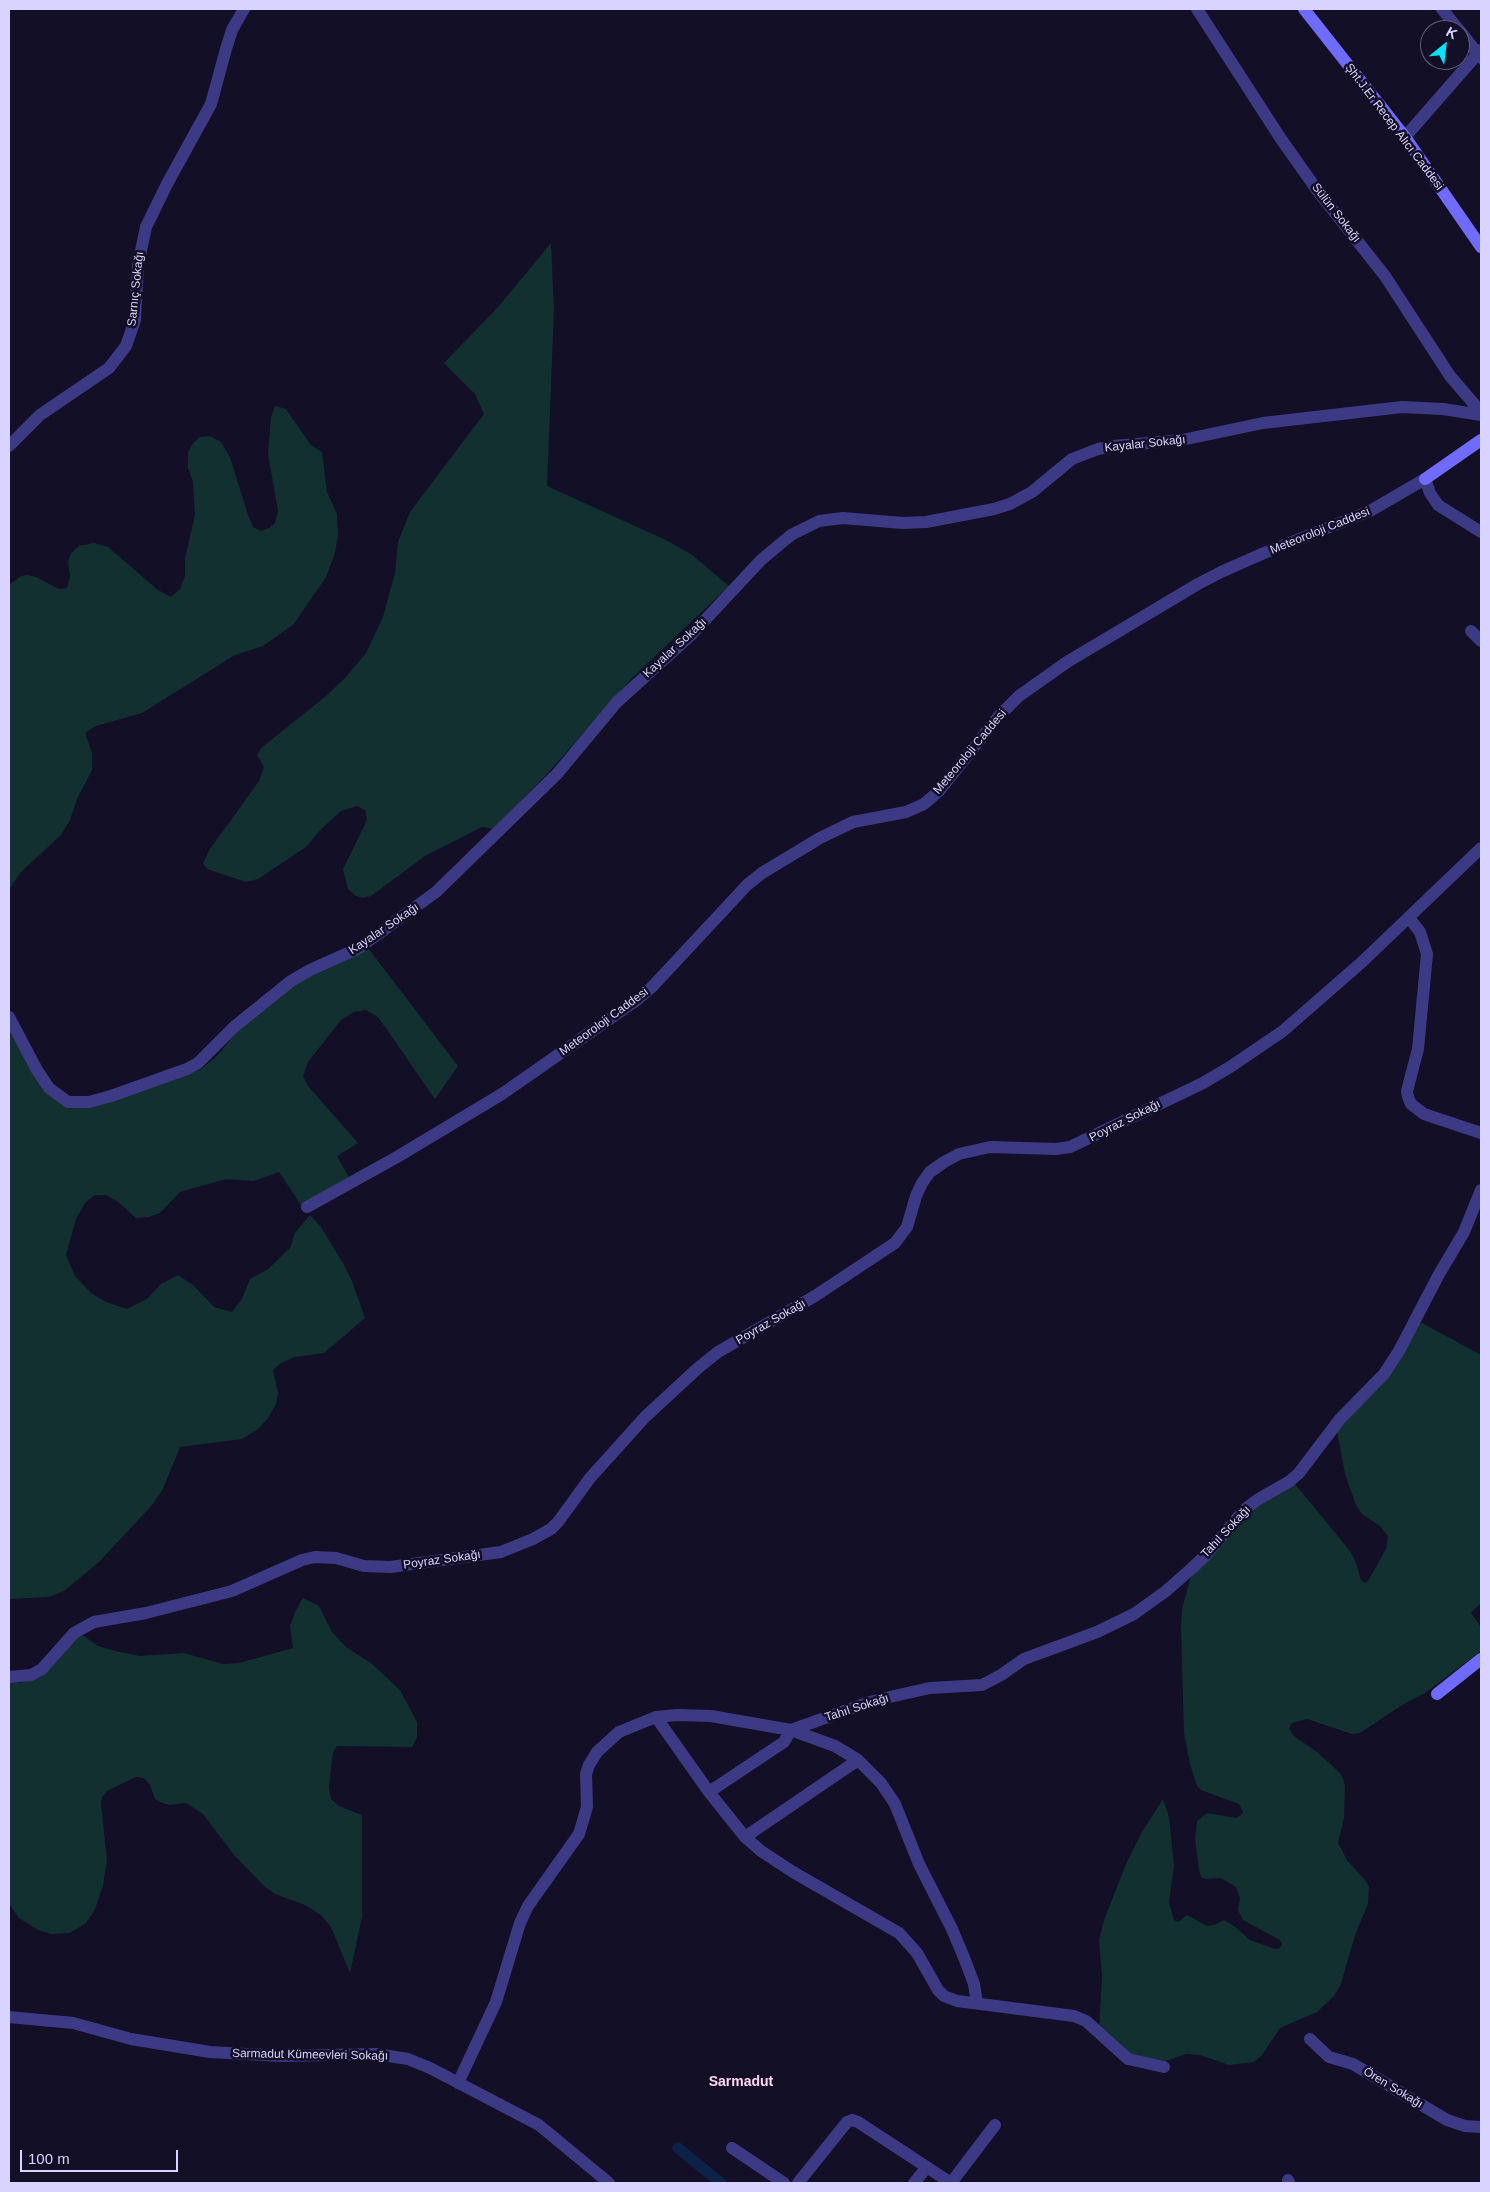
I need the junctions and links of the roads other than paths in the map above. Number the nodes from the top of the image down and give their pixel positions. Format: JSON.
{"nodes":[{"id":1,"x":244,"y":9,"type":"edge"},
{"id":2,"x":1197,"y":9,"type":"edge"},
{"id":3,"x":1304,"y":9,"type":"edge"},
{"id":4,"x":1442,"y":9,"type":"edge"},
{"id":5,"x":1451,"y":20,"type":"edge"},
{"id":6,"x":1470,"y":42,"type":"edge"},
{"id":7,"x":1480,"y":54,"type":"edge"},
{"id":8,"x":1405,"y":137,"type":"junction"},
{"id":9,"x":1481,"y":247,"type":"edge"},
{"id":10,"x":1481,"y":414,"type":"edge"},
{"id":11,"x":1481,"y":440,"type":"edge"},
{"id":12,"x":9,"y":446,"type":"edge"},
{"id":13,"x":1425,"y":479,"type":"junction"},
{"id":14,"x":1481,"y":532,"type":"edge"},
{"id":15,"x":1471,"y":631,"type":"dead end"},
{"id":16,"x":1481,"y":641,"type":"edge"},
{"id":17,"x":1481,"y":849,"type":"edge"},
{"id":18,"x":1409,"y":918,"type":"junction"},
{"id":19,"x":9,"y":1017,"type":"edge"},
{"id":20,"x":1481,"y":1134,"type":"edge"},
{"id":21,"x":1481,"y":1190,"type":"edge"},
{"id":22,"x":307,"y":1207,"type":"dead end"},
{"id":23,"x":1481,"y":1659,"type":"edge"},
{"id":24,"x":9,"y":1677,"type":"edge"},
{"id":25,"x":1437,"y":1694,"type":"dead end"},
{"id":26,"x":656,"y":1717,"type":"junction"},
{"id":27,"x":791,"y":1730,"type":"junction"},
{"id":28,"x":858,"y":1760,"type":"junction"},
{"id":29,"x":709,"y":1792,"type":"junction"},
{"id":30,"x":745,"y":1837,"type":"junction"},
{"id":31,"x":977,"y":2003,"type":"junction"},
{"id":32,"x":9,"y":2017,"type":"edge"},
{"id":33,"x":1310,"y":2039,"type":"dead end"},
{"id":34,"x":1164,"y":2067,"type":"dead end"},
{"id":35,"x":458,"y":2083,"type":"junction"},
{"id":36,"x":995,"y":2125,"type":"dead end"},
{"id":37,"x":1481,"y":2127,"type":"edge"},
{"id":38,"x":732,"y":2148,"type":"dead end"},
{"id":39,"x":927,"y":2167,"type":"junction"},
{"id":40,"x":609,"y":2183,"type":"edge"},
{"id":41,"x":784,"y":2183,"type":"edge"},
{"id":42,"x":798,"y":2183,"type":"edge"},
{"id":43,"x":914,"y":2183,"type":"edge"},
{"id":44,"x":951,"y":2183,"type":"edge"}],
"edges":[{"from":1,"to":12,"type":"street","name":"Sarnıç Sokağı"},
{"from":2,"to":10,"type":"street","name":"Sülün Sokağı"},
{"from":3,"to":8,"type":"street","name":"Şht.J.Er Recep Alıcı Caddesi"},
{"from":4,"to":5,"type":"street"},
{"from":6,"to":7,"type":"street"},
{"from":7,"to":8,"type":"street"},
{"from":8,"to":9,"type":"street","name":"Şht.J.Er Recep Alıcı Caddesi"},
{"from":10,"to":19,"type":"street","name":"Kayalar Sokağı"},
{"from":11,"to":13,"type":"street","name":"Meteoroloji Caddesi"},
{"from":13,"to":14,"type":"street"},
{"from":13,"to":22,"type":"street","name":"Meteoroloji Caddesi"},
{"from":15,"to":16,"type":"street"},
{"from":17,"to":18,"type":"street","name":"Poyraz Sokağı"},
{"from":18,"to":20,"type":"street"},
{"from":18,"to":24,"type":"street","name":"Poyraz Sokağı"},
{"from":21,"to":27,"type":"street","name":"Tahıl Sokağı"},
{"from":23,"to":25,"type":"street"},
{"from":26,"to":27,"type":"street","name":"Tahıl Sokağı"},
{"from":26,"to":29,"type":"street"},
{"from":26,"to":35,"type":"street"},
{"from":27,"to":28,"type":"street"},
{"from":27,"to":29,"type":"street"},
{"from":28,"to":30,"type":"street"},
{"from":28,"to":31,"type":"street"},
{"from":29,"to":30,"type":"street"},
{"from":30,"to":31,"type":"street"},
{"from":31,"to":34,"type":"street"},
{"from":32,"to":35,"type":"street","name":"Sarmadut Kümeevleri Sokağı"},
{"from":33,"to":37,"type":"street","name":"Ören Sokağı"},
{"from":35,"to":40,"type":"street","name":"Sarmadut Kümeevleri Sokağı"},
{"from":36,"to":44,"type":"street"},
{"from":38,"to":41,"type":"street"},
{"from":39,"to":42,"type":"street"},
{"from":39,"to":43,"type":"street"},
{"from":39,"to":44,"type":"street"}]}
